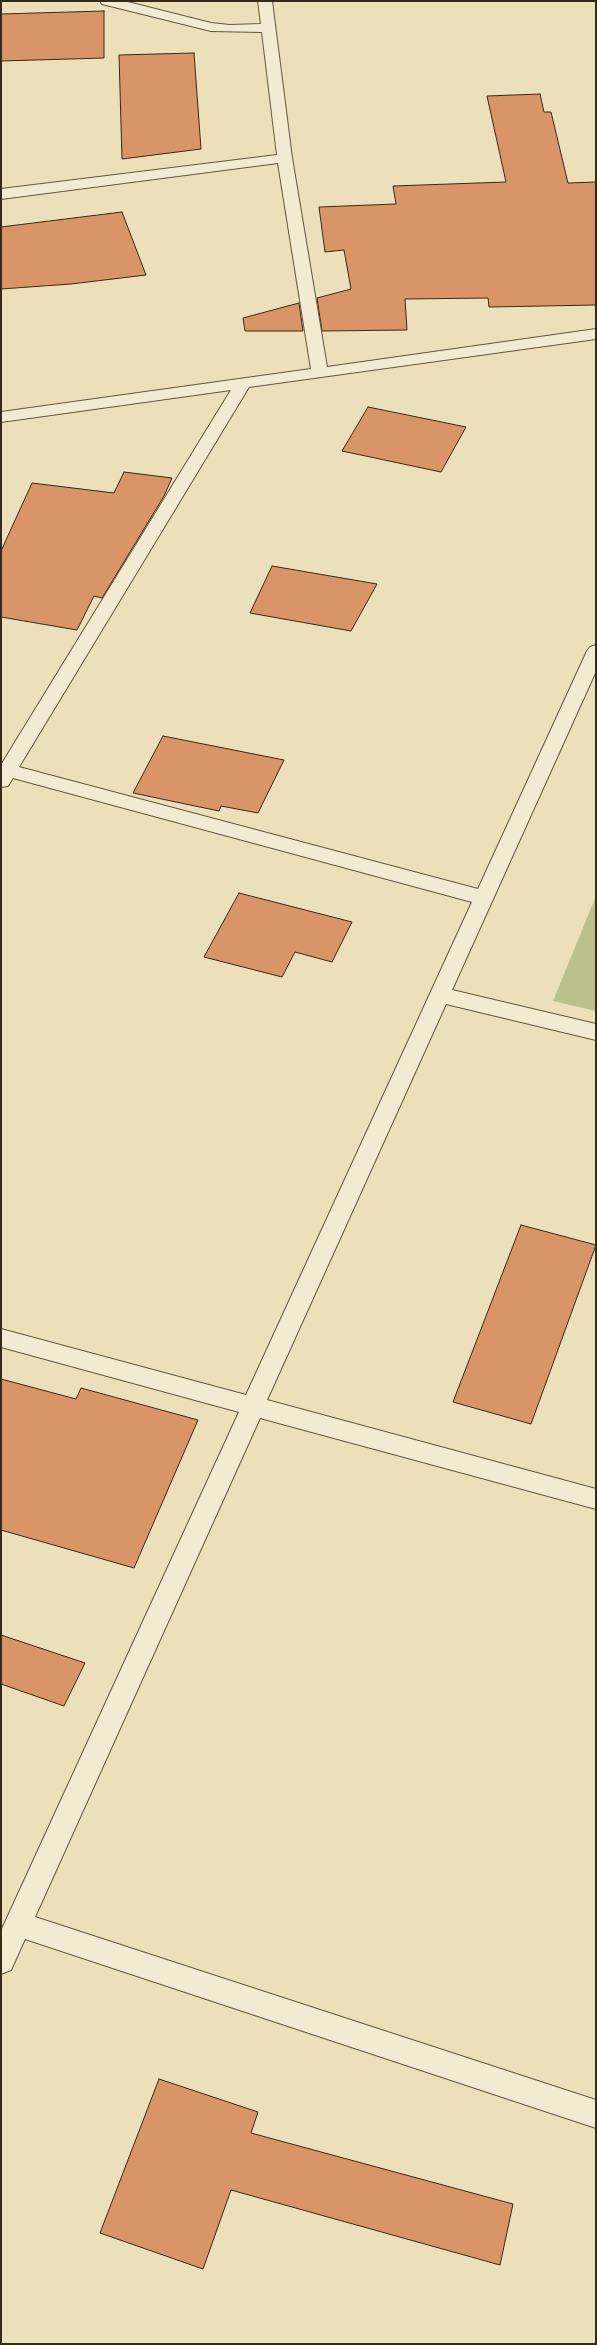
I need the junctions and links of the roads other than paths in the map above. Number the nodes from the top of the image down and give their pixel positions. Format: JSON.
{"nodes":[{"id":1,"x":107,"y":1,"type":"edge"},
{"id":2,"x":265,"y":1,"type":"edge"},
{"id":3,"x":269,"y":28,"type":"junction"},
{"id":4,"x":285,"y":158,"type":"junction"},
{"id":5,"x":1,"y":194,"type":"edge"},
{"id":6,"x":596,"y":334,"type":"edge"},
{"id":7,"x":320,"y":372,"type":"junction"},
{"id":8,"x":243,"y":384,"type":"junction"},
{"id":9,"x":1,"y":417,"type":"edge"},
{"id":10,"x":596,"y":650,"type":"edge"},
{"id":11,"x":4,"y":775,"type":"edge"},
{"id":12,"x":484,"y":898,"type":"junction"},
{"id":13,"x":440,"y":995,"type":"junction"},
{"id":14,"x":596,"y":1032,"type":"edge"},
{"id":15,"x":1,"y":1338,"type":"edge"},
{"id":16,"x":253,"y":1406,"type":"junction"},
{"id":17,"x":596,"y":1499,"type":"edge"},
{"id":18,"x":18,"y":1924,"type":"junction"},
{"id":19,"x":1,"y":1961,"type":"edge"},
{"id":20,"x":596,"y":2114,"type":"edge"}],
"edges":[{"from":1,"to":3,"type":"street"},
{"from":2,"to":3,"type":"street"},
{"from":3,"to":4,"type":"street"},
{"from":4,"to":5,"type":"street"},
{"from":4,"to":7,"type":"street"},
{"from":6,"to":7,"type":"street"},
{"from":7,"to":8,"type":"street"},
{"from":8,"to":9,"type":"street"},
{"from":8,"to":11,"type":"street"},
{"from":10,"to":12,"type":"street"},
{"from":11,"to":12,"type":"street"},
{"from":12,"to":13,"type":"street"},
{"from":13,"to":14,"type":"street"},
{"from":13,"to":16,"type":"street"},
{"from":15,"to":16,"type":"street"},
{"from":16,"to":17,"type":"street"},
{"from":16,"to":18,"type":"street"},
{"from":18,"to":19,"type":"street"},
{"from":18,"to":20,"type":"street"}]}
